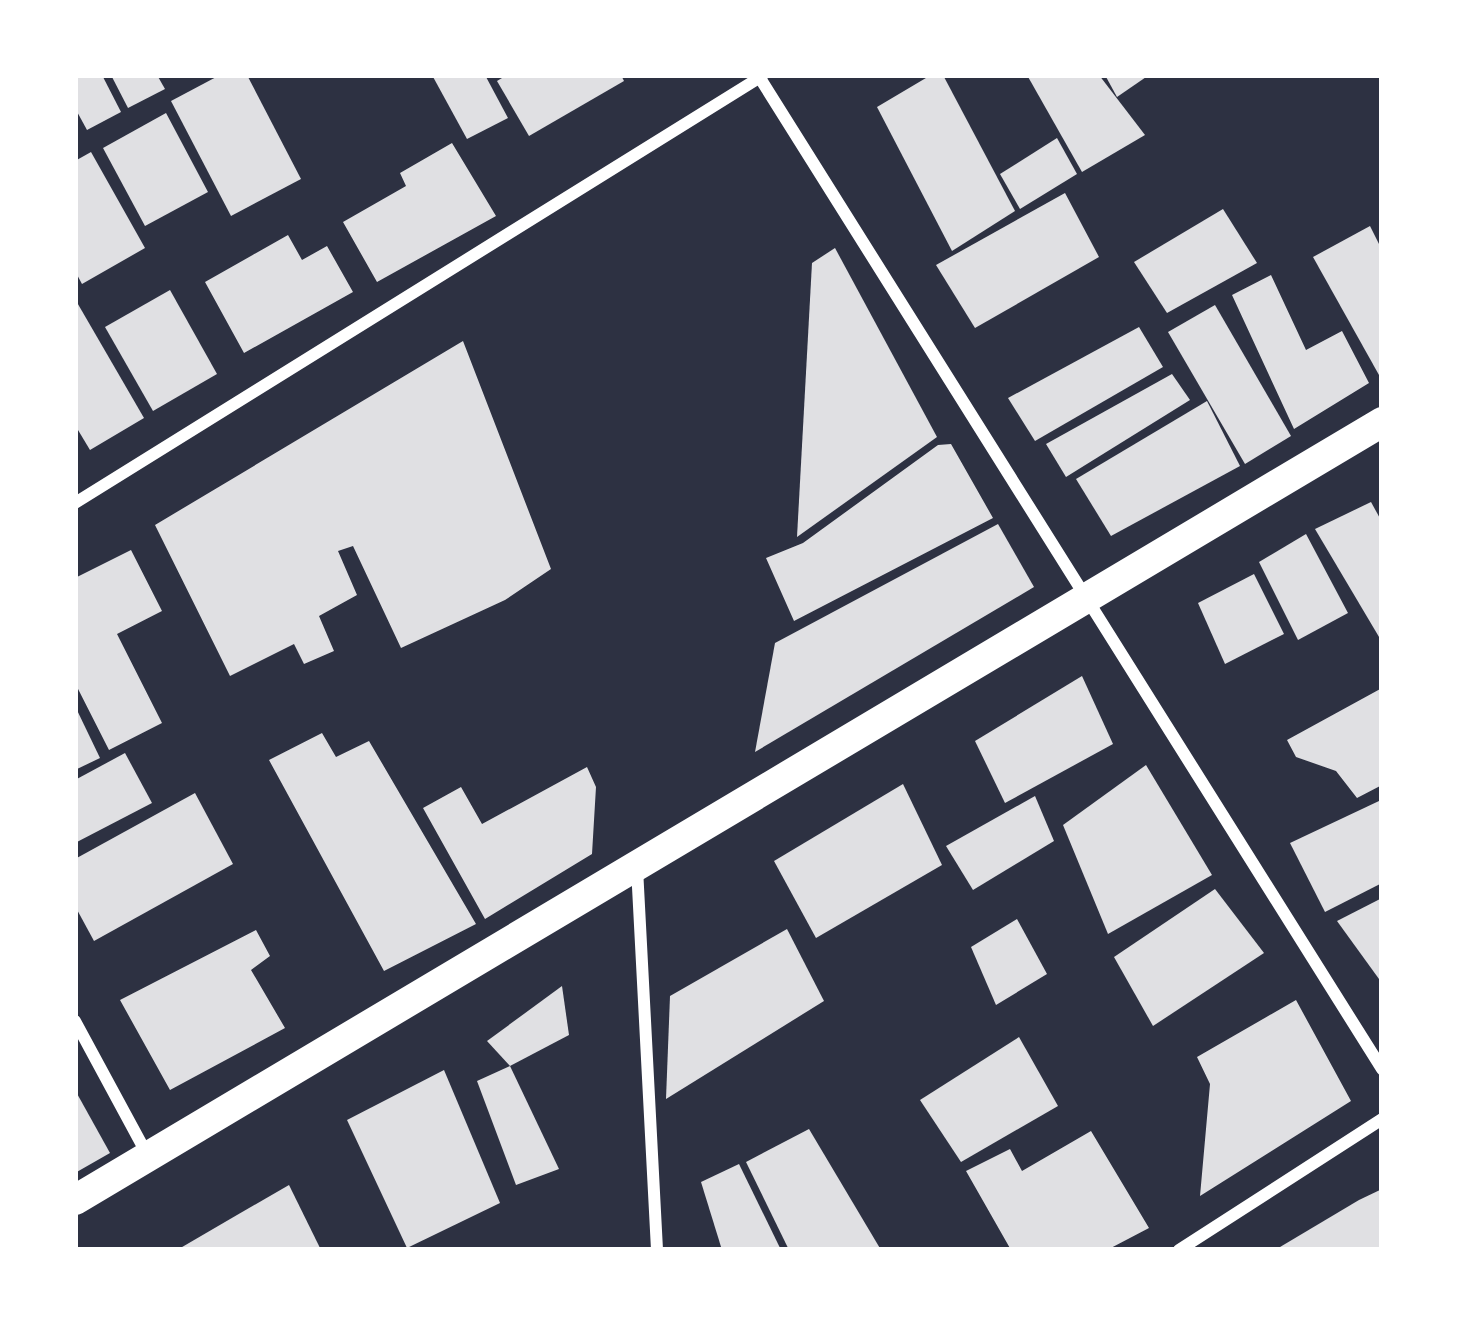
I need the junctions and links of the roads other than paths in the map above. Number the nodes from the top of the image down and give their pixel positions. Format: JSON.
{"nodes":[{"id":1,"x":760,"y":76,"type":"edge"},
{"id":2,"x":1382,"y":422,"type":"edge"},
{"id":3,"x":75,"y":502,"type":"edge"},
{"id":4,"x":1090,"y":596,"type":"junction"},
{"id":5,"x":636,"y":865,"type":"junction"},
{"id":6,"x":75,"y":1021,"type":"edge"},
{"id":7,"x":1382,"y":1069,"type":"edge"},
{"id":8,"x":1382,"y":1120,"type":"edge"},
{"id":9,"x":148,"y":1156,"type":"junction"},
{"id":10,"x":75,"y":1200,"type":"edge"},
{"id":11,"x":657,"y":1250,"type":"edge"},
{"id":12,"x":1179,"y":1250,"type":"edge"}],
"edges":[{"from":1,"to":3,"type":"street"},
{"from":1,"to":4,"type":"street"},
{"from":2,"to":4,"type":"main road"},
{"from":4,"to":5,"type":"main road"},
{"from":4,"to":7,"type":"street"},
{"from":5,"to":9,"type":"main road"},
{"from":5,"to":11,"type":"street"},
{"from":6,"to":9,"type":"street"},
{"from":8,"to":12,"type":"street"},
{"from":9,"to":10,"type":"main road"}]}
